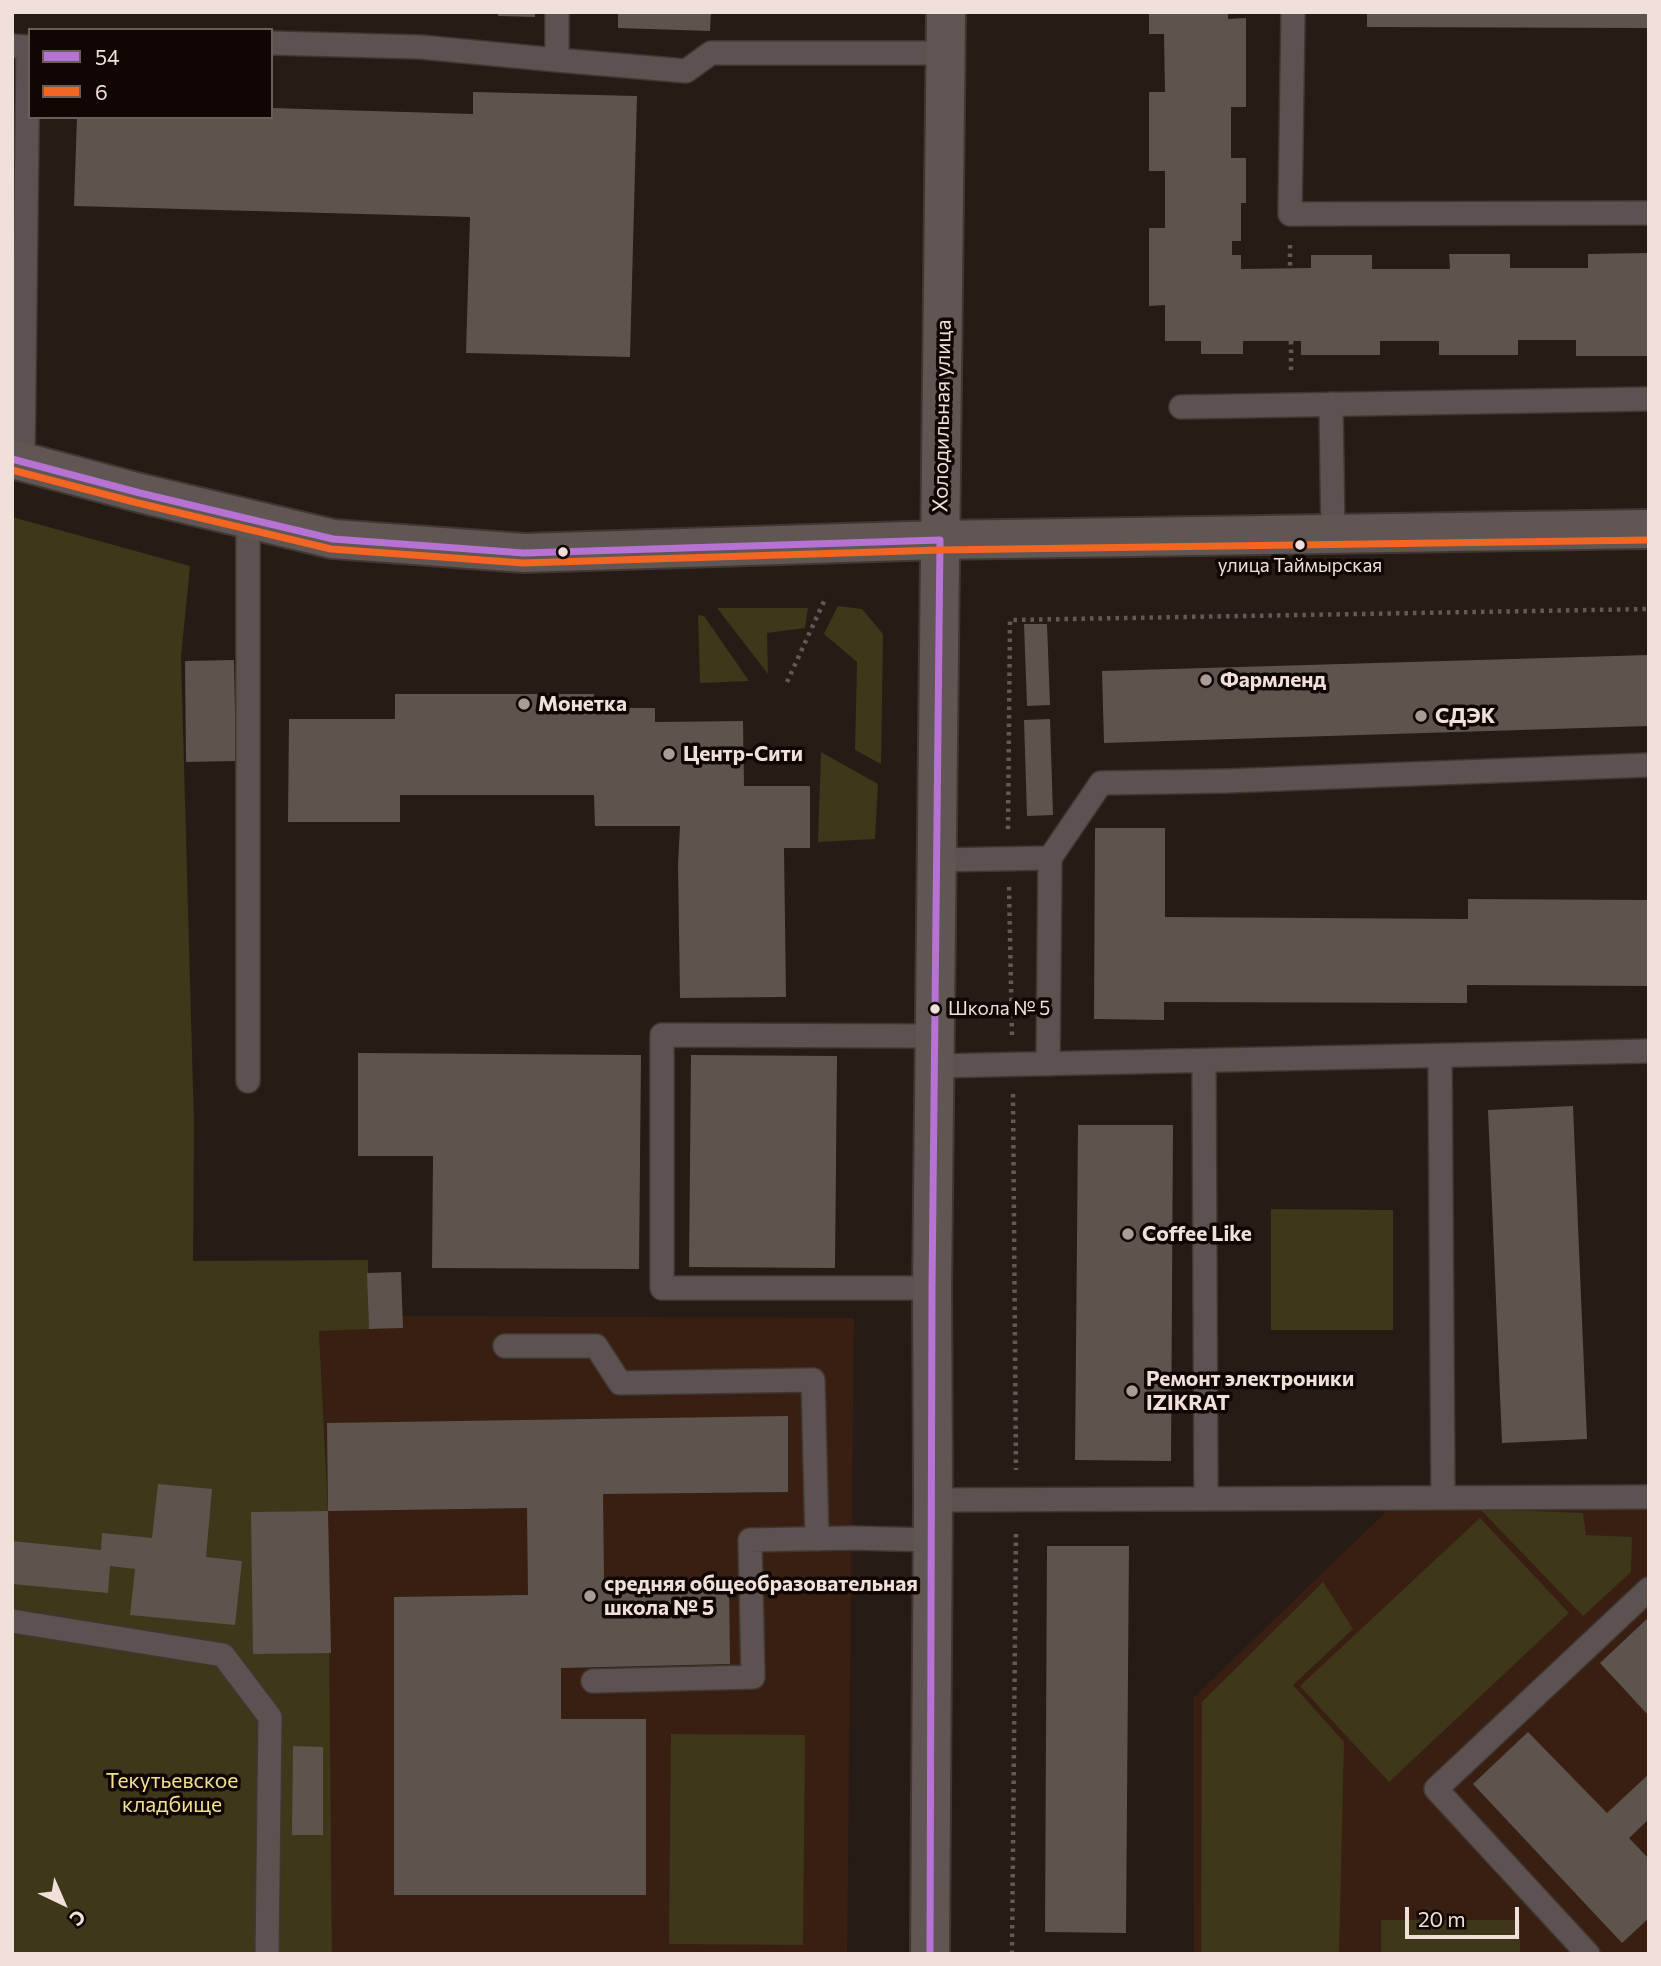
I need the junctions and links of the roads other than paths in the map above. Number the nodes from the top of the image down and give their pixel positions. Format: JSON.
{"nodes":[{"id":1,"x":557,"y":12,"type":"edge"},
{"id":2,"x":946,"y":12,"type":"edge"},
{"id":3,"x":1293,"y":12,"type":"edge"},
{"id":4,"x":273,"y":43,"type":"edge"},
{"id":5,"x":946,"y":54,"type":"junction"},
{"id":6,"x":557,"y":60,"type":"junction"},
{"id":7,"x":28,"y":85,"type":"edge"},
{"id":8,"x":1649,"y":213,"type":"edge"},
{"id":9,"x":1649,"y":399,"type":"edge"},
{"id":10,"x":1331,"y":404,"type":"junction"},
{"id":11,"x":1181,"y":407,"type":"dead end"},
{"id":12,"x":18,"y":460,"type":"edge"},
{"id":13,"x":248,"y":519,"type":"junction"},
{"id":14,"x":1649,"y":528,"type":"edge"},
{"id":15,"x":1333,"y":534,"type":"junction"},
{"id":16,"x":940,"y":540,"type":"junction"},
{"id":17,"x":1649,"y":765,"type":"edge"},
{"id":18,"x":1050,"y":858,"type":"junction"},
{"id":19,"x":937,"y":860,"type":"junction"},
{"id":20,"x":936,"y":1051,"type":"junction"},
{"id":21,"x":1649,"y":1051,"type":"edge"},
{"id":22,"x":1440,"y":1056,"type":"junction"},
{"id":23,"x":1204,"y":1061,"type":"junction"},
{"id":24,"x":1048,"y":1064,"type":"junction"},
{"id":25,"x":248,"y":1081,"type":"dead end"},
{"id":26,"x":932,"y":1288,"type":"junction"},
{"id":27,"x":505,"y":1346,"type":"dead end"},
{"id":28,"x":1649,"y":1497,"type":"edge"},
{"id":29,"x":1443,"y":1498,"type":"junction"},
{"id":30,"x":1206,"y":1499,"type":"junction"},
{"id":31,"x":933,"y":1500,"type":"junction"},
{"id":32,"x":817,"y":1539,"type":"junction"},
{"id":33,"x":933,"y":1540,"type":"junction"},
{"id":34,"x":1649,"y":1589,"type":"edge"},
{"id":35,"x":12,"y":1620,"type":"edge"},
{"id":36,"x":593,"y":1681,"type":"dead end"},
{"id":37,"x":267,"y":1954,"type":"edge"},
{"id":38,"x":930,"y":1954,"type":"edge"},
{"id":39,"x":1588,"y":1954,"type":"edge"}],
"edges":[{"from":1,"to":6,"type":"lane"},
{"from":2,"to":5,"type":"street","name":"Холодильная улица"},
{"from":3,"to":8,"type":"lane"},
{"from":4,"to":6,"type":"lane"},
{"from":5,"to":6,"type":"lane"},
{"from":5,"to":16,"type":"street","name":"Холодильная улица"},
{"from":7,"to":12,"type":"lane"},
{"from":9,"to":10,"type":"lane"},
{"from":10,"to":11,"type":"lane"},
{"from":10,"to":15,"type":"lane"},
{"from":12,"to":13,"type":"street"},
{"from":13,"to":16,"type":"street"},
{"from":13,"to":25,"type":"lane"},
{"from":14,"to":15,"type":"street"},
{"from":15,"to":16,"type":"street"},
{"from":16,"to":19,"type":"street","name":"Холодильная улица"},
{"from":17,"to":18,"type":"lane"},
{"from":18,"to":19,"type":"lane"},
{"from":18,"to":24,"type":"lane"},
{"from":19,"to":20,"type":"street","name":"Холодильная улица"},
{"from":20,"to":24,"type":"lane"},
{"from":20,"to":26,"type":"street","name":"Холодильная улица"},
{"from":20,"to":26,"type":"lane"},
{"from":21,"to":22,"type":"lane"},
{"from":22,"to":23,"type":"lane"},
{"from":22,"to":29,"type":"lane"},
{"from":23,"to":24,"type":"lane"},
{"from":23,"to":30,"type":"lane"},
{"from":26,"to":31,"type":"street","name":"Холодильная улица"},
{"from":27,"to":32,"type":"lane"},
{"from":28,"to":29,"type":"lane"},
{"from":29,"to":30,"type":"lane"},
{"from":30,"to":31,"type":"lane"},
{"from":31,"to":33,"type":"street","name":"Холодильная улица"},
{"from":32,"to":33,"type":"lane"},
{"from":32,"to":36,"type":"lane"},
{"from":33,"to":38,"type":"street","name":"Холодильная улица"},
{"from":34,"to":39,"type":"lane"},
{"from":35,"to":37,"type":"lane"}]}
